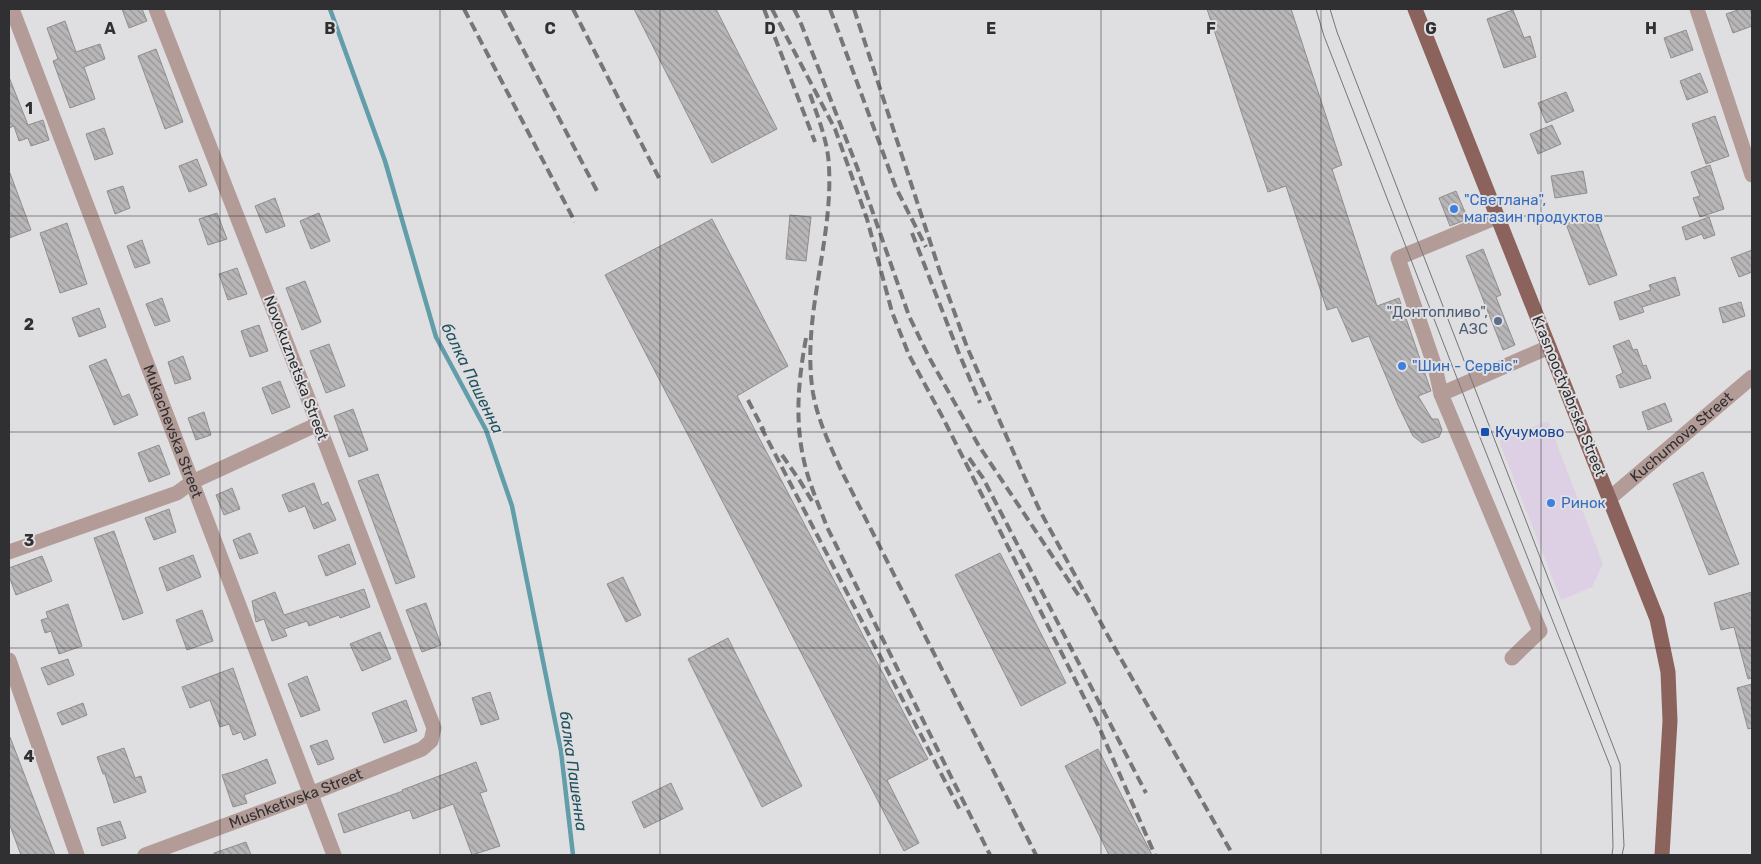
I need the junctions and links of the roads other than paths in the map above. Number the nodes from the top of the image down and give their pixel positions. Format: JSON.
{"nodes":[{"id":1,"x":12,"y":9,"type":"edge"},
{"id":2,"x":156,"y":9,"type":"edge"},
{"id":3,"x":1416,"y":9,"type":"edge"},
{"id":4,"x":1697,"y":9,"type":"edge"},
{"id":5,"x":1752,"y":175,"type":"edge"},
{"id":6,"x":1497,"y":217,"type":"junction"},
{"id":7,"x":1550,"y":347,"type":"junction"},
{"id":8,"x":1752,"y":377,"type":"edge"},
{"id":9,"x":1441,"y":394,"type":"junction"},
{"id":10,"x":318,"y":424,"type":"junction"},
{"id":11,"x":192,"y":482,"type":"junction"},
{"id":12,"x":1610,"y":498,"type":"junction"},
{"id":13,"x":9,"y":552,"type":"edge"},
{"id":14,"x":1512,"y":658,"type":"dead end"},
{"id":15,"x":9,"y":660,"type":"edge"},
{"id":16,"x":434,"y":728,"type":"joint"},
{"id":17,"x":310,"y":794,"type":"junction"},
{"id":18,"x":77,"y":855,"type":"edge"},
{"id":19,"x":144,"y":855,"type":"edge"},
{"id":20,"x":334,"y":855,"type":"edge"},
{"id":21,"x":1662,"y":855,"type":"edge"}],
"edges":[{"from":1,"to":11,"type":"street","name":"Mukachevska Street"},
{"from":2,"to":10,"type":"street","name":"Novokuznetska Street"},
{"from":3,"to":6,"type":"main road","name":"Krasnooctyabrska Street"},
{"from":4,"to":5,"type":"street"},
{"from":6,"to":7,"type":"main road","name":"Krasnooctyabrska Street"},
{"from":6,"to":9,"type":"street"},
{"from":7,"to":9,"type":"street"},
{"from":7,"to":12,"type":"main road","name":"Krasnooctyabrska Street"},
{"from":8,"to":12,"type":"street","name":"Kuchumova Street"},
{"from":9,"to":14,"type":"street"},
{"from":10,"to":11,"type":"street"},
{"from":10,"to":16,"type":"street","name":"Novokuznetska Street"},
{"from":11,"to":13,"type":"street"},
{"from":11,"to":17,"type":"street","name":"Mukachevska Street"},
{"from":12,"to":21,"type":"main road","name":"Krasnooctyabrska Street"},
{"from":15,"to":18,"type":"street"},
{"from":16,"to":17,"type":"street","name":"Mushketivska Street"},
{"from":17,"to":19,"type":"street","name":"Mushketivska Street"},
{"from":17,"to":20,"type":"street","name":"Mukachevska Street"}]}
